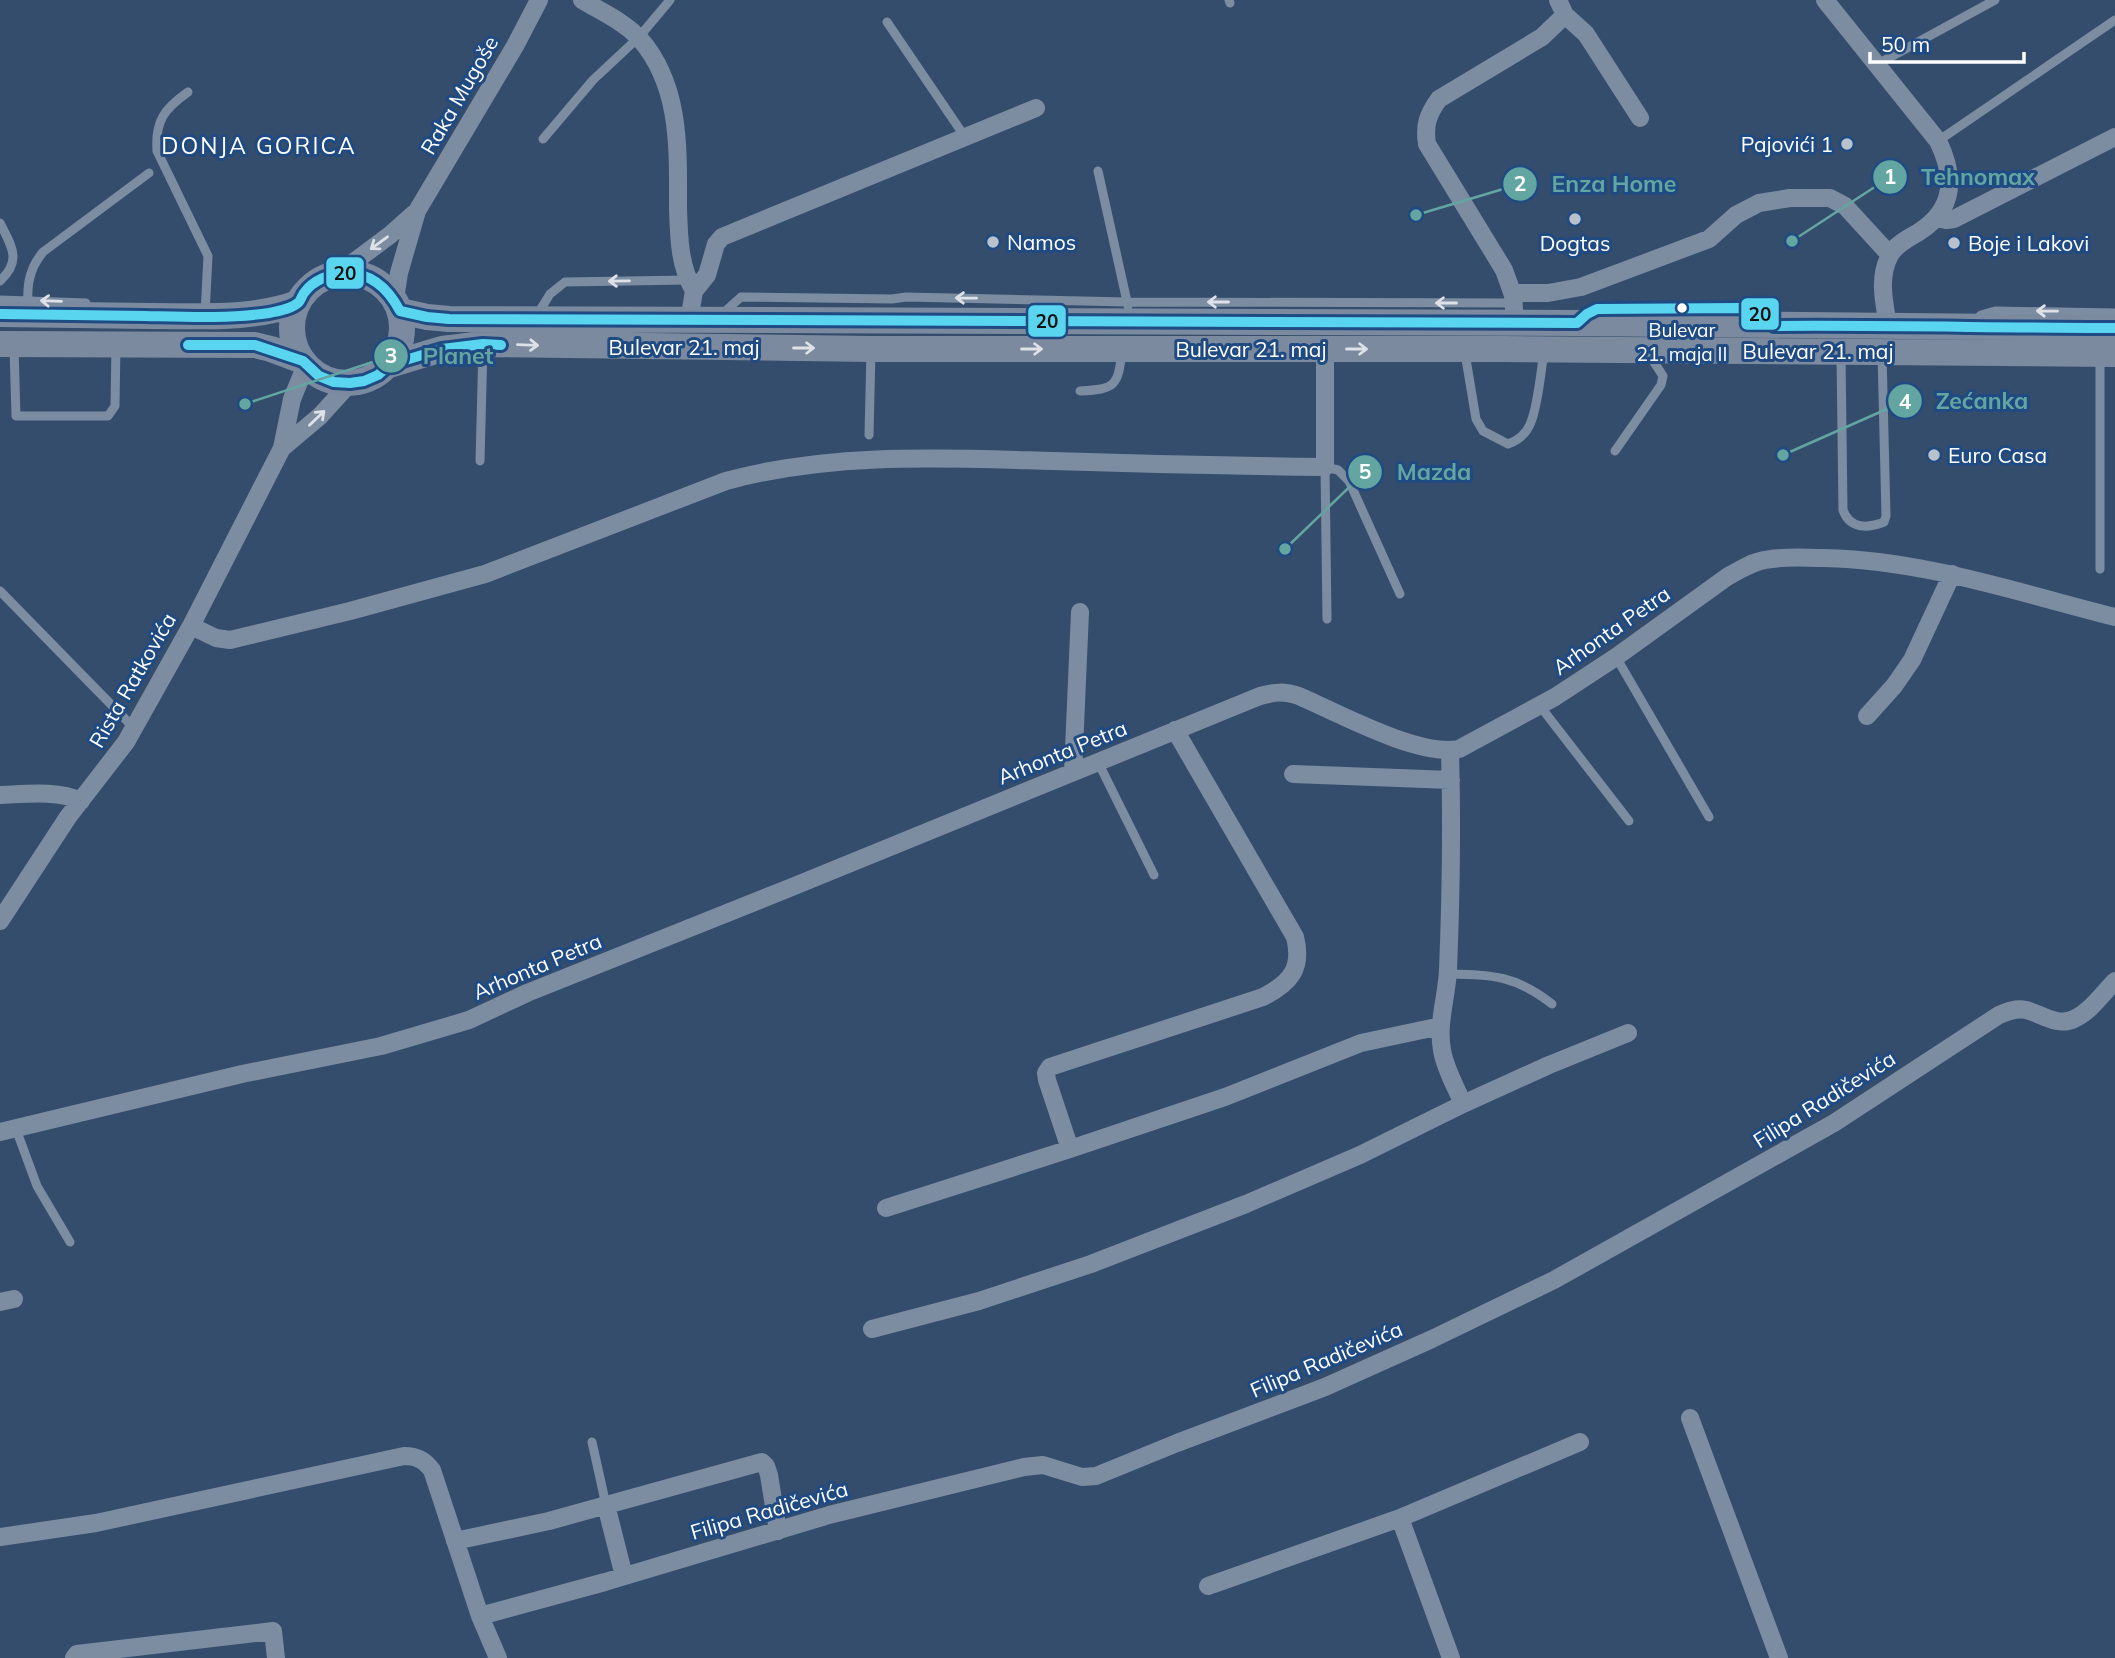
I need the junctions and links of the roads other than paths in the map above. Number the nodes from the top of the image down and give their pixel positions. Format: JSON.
{"nodes":[{"id":1,"x":539,"y":0,"type":"edge"},
{"id":2,"x":582,"y":0,"type":"edge"},
{"id":3,"x":670,"y":0,"type":"edge"},
{"id":4,"x":1995,"y":0,"type":"edge"},
{"id":5,"x":1826,"y":1,"type":"edge"},
{"id":6,"x":1562,"y":8,"type":"edge"},
{"id":7,"x":2115,"y":20,"type":"edge"},
{"id":8,"x":887,"y":22,"type":"dead end"},
{"id":9,"x":639,"y":37,"type":"junction"},
{"id":10,"x":1876,"y":65,"type":"junction"},
{"id":11,"x":188,"y":92,"type":"dead end"},
{"id":12,"x":1036,"y":108,"type":"dead end"},
{"id":13,"x":1640,"y":118,"type":"dead end"},
{"id":14,"x":965,"y":137,"type":"junction"},
{"id":15,"x":2115,"y":137,"type":"edge"},
{"id":16,"x":543,"y":139,"type":"dead end"},
{"id":17,"x":1938,"y":141,"type":"junction"},
{"id":18,"x":1098,"y":172,"type":"dead end"},
{"id":19,"x":149,"y":173,"type":"dead end"},
{"id":20,"x":416,"y":211,"type":"junction"},
{"id":21,"x":1937,"y":218,"type":"junction"},
{"id":22,"x":0,"y":223,"type":"edge"},
{"id":23,"x":1890,"y":256,"type":"junction"},
{"id":24,"x":339,"y":273,"type":"junction"},
{"id":25,"x":0,"y":281,"type":"edge"},
{"id":26,"x":691,"y":285,"type":"junction"},
{"id":27,"x":0,"y":300,"type":"edge"},
{"id":28,"x":298,"y":303,"type":"junction"},
{"id":29,"x":102,"y":304,"type":"dead end"},
{"id":30,"x":128,"y":305,"type":"dead end"},
{"id":31,"x":397,"y":305,"type":"junction"},
{"id":32,"x":1514,"y":306,"type":"junction"},
{"id":33,"x":28,"y":307,"type":"junction"},
{"id":34,"x":1129,"y":312,"type":"junction"},
{"id":35,"x":2115,"y":313,"type":"edge"},
{"id":36,"x":0,"y":314,"type":"edge"},
{"id":37,"x":197,"y":316,"type":"junction"},
{"id":38,"x":534,"y":320,"type":"junction"},
{"id":39,"x":689,"y":321,"type":"junction"},
{"id":40,"x":1888,"y":325,"type":"junction"},
{"id":41,"x":1970,"y":328,"type":"junction"},
{"id":42,"x":2115,"y":328,"type":"edge"},
{"id":43,"x":7,"y":344,"type":"edge"},
{"id":44,"x":116,"y":344,"type":"junction"},
{"id":45,"x":483,"y":344,"type":"junction"},
{"id":46,"x":871,"y":349,"type":"junction"},
{"id":47,"x":1122,"y":349,"type":"junction"},
{"id":48,"x":1325,"y":349,"type":"junction"},
{"id":49,"x":1464,"y":349,"type":"junction"},
{"id":50,"x":1545,"y":349,"type":"junction"},
{"id":51,"x":1647,"y":351,"type":"junction"},
{"id":52,"x":1841,"y":351,"type":"junction"},
{"id":53,"x":1882,"y":352,"type":"junction"},
{"id":54,"x":2108,"y":354,"type":"edge"},
{"id":55,"x":305,"y":363,"type":"junction"},
{"id":56,"x":389,"y":365,"type":"junction"},
{"id":57,"x":349,"y":383,"type":"junction"},
{"id":58,"x":1080,"y":391,"type":"dead end"},
{"id":59,"x":869,"y":435,"type":"dead end"},
{"id":60,"x":282,"y":448,"type":"junction"},
{"id":61,"x":1615,"y":451,"type":"dead end"},
{"id":62,"x":480,"y":461,"type":"dead end"},
{"id":63,"x":1325,"y":467,"type":"junction"},
{"id":64,"x":2100,"y":569,"type":"dead end"},
{"id":65,"x":1952,"y":574,"type":"junction"},
{"id":66,"x":0,"y":592,"type":"edge"},
{"id":67,"x":1400,"y":594,"type":"dead end"},
{"id":68,"x":1080,"y":611,"type":"dead end"},
{"id":69,"x":2115,"y":617,"type":"edge"},
{"id":70,"x":1327,"y":619,"type":"dead end"},
{"id":71,"x":191,"y":626,"type":"junction"},
{"id":72,"x":1616,"y":657,"type":"junction"},
{"id":73,"x":1540,"y":706,"type":"junction"},
{"id":74,"x":1867,"y":716,"type":"dead end"},
{"id":75,"x":134,"y":728,"type":"junction"},
{"id":76,"x":1175,"y":730,"type":"junction"},
{"id":77,"x":1450,"y":751,"type":"junction"},
{"id":78,"x":1098,"y":762,"type":"junction"},
{"id":79,"x":1073,"y":772,"type":"junction"},
{"id":80,"x":1293,"y":774,"type":"dead end"},
{"id":81,"x":1451,"y":780,"type":"junction"},
{"id":82,"x":0,"y":795,"type":"edge"},
{"id":83,"x":81,"y":801,"type":"junction"},
{"id":84,"x":1709,"y":817,"type":"dead end"},
{"id":85,"x":1629,"y":821,"type":"dead end"},
{"id":86,"x":1154,"y":875,"type":"dead end"},
{"id":87,"x":0,"y":921,"type":"edge"},
{"id":88,"x":1448,"y":974,"type":"junction"},
{"id":89,"x":2115,"y":981,"type":"edge"},
{"id":90,"x":1552,"y":1004,"type":"dead end"},
{"id":91,"x":1441,"y":1026,"type":"junction"},
{"id":92,"x":1628,"y":1033,"type":"dead end"},
{"id":93,"x":1464,"y":1104,"type":"junction"},
{"id":94,"x":8,"y":1130,"type":"edge"},
{"id":95,"x":1070,"y":1149,"type":"junction"},
{"id":96,"x":886,"y":1208,"type":"dead end"},
{"id":97,"x":70,"y":1242,"type":"dead end"},
{"id":98,"x":872,"y":1329,"type":"dead end"},
{"id":99,"x":1690,"y":1418,"type":"dead end"},
{"id":100,"x":592,"y":1442,"type":"dead end"},
{"id":101,"x":1580,"y":1442,"type":"dead end"},
{"id":102,"x":606,"y":1505,"type":"junction"},
{"id":103,"x":1400,"y":1518,"type":"junction"},
{"id":104,"x":778,"y":1531,"type":"junction"},
{"id":105,"x":0,"y":1537,"type":"edge"},
{"id":106,"x":454,"y":1541,"type":"junction"},
{"id":107,"x":624,"y":1576,"type":"junction"},
{"id":108,"x":1208,"y":1586,"type":"dead end"},
{"id":109,"x":480,"y":1616,"type":"junction"},
{"id":110,"x":74,"y":1658,"type":"edge"},
{"id":111,"x":276,"y":1658,"type":"edge"},
{"id":112,"x":498,"y":1658,"type":"edge"},
{"id":113,"x":1451,"y":1658,"type":"edge"},
{"id":114,"x":1779,"y":1658,"type":"edge"}],
"edges":[{"from":1,"to":20,"type":"street","name":"Raka Mugoše"},
{"from":2,"to":9,"type":"street"},
{"from":3,"to":9,"type":"lane"},
{"from":4,"to":10,"type":"lane"},
{"from":5,"to":10,"type":"street"},
{"from":6,"to":13,"type":"street"},
{"from":6,"to":32,"type":"street"},
{"from":7,"to":17,"type":"lane"},
{"from":8,"to":14,"type":"lane"},
{"from":9,"to":16,"type":"lane"},
{"from":9,"to":26,"type":"street"},
{"from":10,"to":17,"type":"street"},
{"from":11,"to":37,"type":"lane"},
{"from":12,"to":14,"type":"street"},
{"from":14,"to":26,"type":"street"},
{"from":15,"to":21,"type":"street"},
{"from":17,"to":21,"type":"street"},
{"from":18,"to":34,"type":"lane"},
{"from":19,"to":33,"type":"lane"},
{"from":20,"to":24,"type":"street","name":"Raka Mugoše","one_way":true},
{"from":20,"to":31,"type":"street","name":"Raka Mugoše"},
{"from":21,"to":23,"type":"street"},
{"from":22,"to":25,"type":"lane"},
{"from":23,"to":32,"type":"street"},
{"from":23,"to":40,"type":"street"},
{"from":24,"to":28,"type":"main road"},
{"from":24,"to":31,"type":"main road","name":"Bulevar 21. maj"},
{"from":26,"to":38,"type":"lane","one_way":true},
{"from":26,"to":39,"type":"street"},
{"from":27,"to":33,"type":"lane"},
{"from":28,"to":37,"type":"main road"},
{"from":28,"to":55,"type":"main road"},
{"from":29,"to":33,"type":"lane","one_way":true},
{"from":30,"to":37,"type":"lane"},
{"from":31,"to":38,"type":"main road","name":"Bulevar 21. maj"},
{"from":31,"to":56,"type":"main road"},
{"from":32,"to":34,"type":"main road","name":"Bulevar 21. maj","one_way":true},
{"from":32,"to":40,"type":"main road","name":"Bulevar 21. maj"},
{"from":33,"to":36,"type":"main road"},
{"from":33,"to":37,"type":"main road"},
{"from":34,"to":39,"type":"main road","name":"Bulevar 21. maj","one_way":true},
{"from":35,"to":41,"type":"lane","one_way":true},
{"from":38,"to":39,"type":"main road","name":"Bulevar 21. maj"},
{"from":40,"to":41,"type":"main road","name":"Bulevar 21. maj"},
{"from":41,"to":42,"type":"main road","name":"Bulevar 21. maj"},
{"from":43,"to":44,"type":"main road"},
{"from":43,"to":44,"type":"lane"},
{"from":44,"to":55,"type":"main road"},
{"from":45,"to":46,"type":"main road","name":"Bulevar 21. maj","one_way":true},
{"from":45,"to":56,"type":"main road","name":"Bulevar 21. maj"},
{"from":45,"to":62,"type":"lane"},
{"from":46,"to":47,"type":"main road","name":"Bulevar 21. maj","one_way":true},
{"from":46,"to":59,"type":"lane"},
{"from":47,"to":48,"type":"main road","name":"Bulevar 21. maj"},
{"from":47,"to":58,"type":"lane"},
{"from":48,"to":49,"type":"main road","name":"Bulevar 21. maj","one_way":true},
{"from":48,"to":63,"type":"street"},
{"from":49,"to":50,"type":"main road","name":"Bulevar 21. maj"},
{"from":49,"to":50,"type":"lane"},
{"from":50,"to":51,"type":"main road","name":"Bulevar 21. maj"},
{"from":51,"to":52,"type":"main road","name":"Bulevar 21. maj"},
{"from":51,"to":61,"type":"lane"},
{"from":52,"to":53,"type":"main road","name":"Bulevar 21. maj"},
{"from":52,"to":53,"type":"lane"},
{"from":53,"to":54,"type":"main road","name":"Bulevar 21. maj"},
{"from":54,"to":64,"type":"lane"},
{"from":55,"to":57,"type":"main road"},
{"from":55,"to":60,"type":"street","name":"Rista Ratkovića"},
{"from":56,"to":57,"type":"main road","name":"Bulevar 21. maj"},
{"from":60,"to":57,"type":"street","name":"Rista Ratkovića","one_way":true},
{"from":60,"to":71,"type":"street","name":"Rista Ratkovića"},
{"from":63,"to":67,"type":"lane"},
{"from":63,"to":70,"type":"lane"},
{"from":63,"to":71,"type":"street"},
{"from":65,"to":69,"type":"street","name":"Arhonta Petra"},
{"from":65,"to":72,"type":"street","name":"Arhonta Petra"},
{"from":65,"to":74,"type":"street"},
{"from":66,"to":75,"type":"lane"},
{"from":68,"to":79,"type":"street"},
{"from":71,"to":75,"type":"street","name":"Rista Ratkovića"},
{"from":72,"to":73,"type":"street","name":"Arhonta Petra"},
{"from":72,"to":84,"type":"lane"},
{"from":73,"to":77,"type":"street","name":"Arhonta Petra"},
{"from":73,"to":85,"type":"lane"},
{"from":75,"to":83,"type":"street","name":"Rista Ratkovića"},
{"from":76,"to":77,"type":"street","name":"Arhonta Petra"},
{"from":76,"to":78,"type":"street","name":"Arhonta Petra"},
{"from":76,"to":95,"type":"street"},
{"from":77,"to":81,"type":"street"},
{"from":78,"to":79,"type":"street","name":"Arhonta Petra"},
{"from":78,"to":86,"type":"lane"},
{"from":79,"to":94,"type":"street","name":"Arhonta Petra"},
{"from":80,"to":81,"type":"street"},
{"from":81,"to":88,"type":"street"},
{"from":82,"to":83,"type":"street"},
{"from":83,"to":87,"type":"street","name":"Rista Ratkovića"},
{"from":88,"to":90,"type":"lane"},
{"from":88,"to":91,"type":"street"},
{"from":89,"to":104,"type":"street","name":"Filipa Radičevića"},
{"from":91,"to":93,"type":"street"},
{"from":91,"to":95,"type":"street"},
{"from":92,"to":93,"type":"street"},
{"from":93,"to":98,"type":"street"},
{"from":94,"to":97,"type":"lane"},
{"from":95,"to":96,"type":"street"},
{"from":99,"to":114,"type":"street"},
{"from":100,"to":102,"type":"lane"},
{"from":101,"to":103,"type":"street"},
{"from":102,"to":104,"type":"street"},
{"from":102,"to":106,"type":"street"},
{"from":102,"to":107,"type":"street"},
{"from":103,"to":108,"type":"street"},
{"from":103,"to":113,"type":"street"},
{"from":104,"to":107,"type":"street","name":"Filipa Radičevića"},
{"from":105,"to":106,"type":"street"},
{"from":106,"to":109,"type":"street"},
{"from":107,"to":109,"type":"street","name":"Filipa Radičevića"},
{"from":109,"to":112,"type":"street"},
{"from":110,"to":111,"type":"street"}]}
